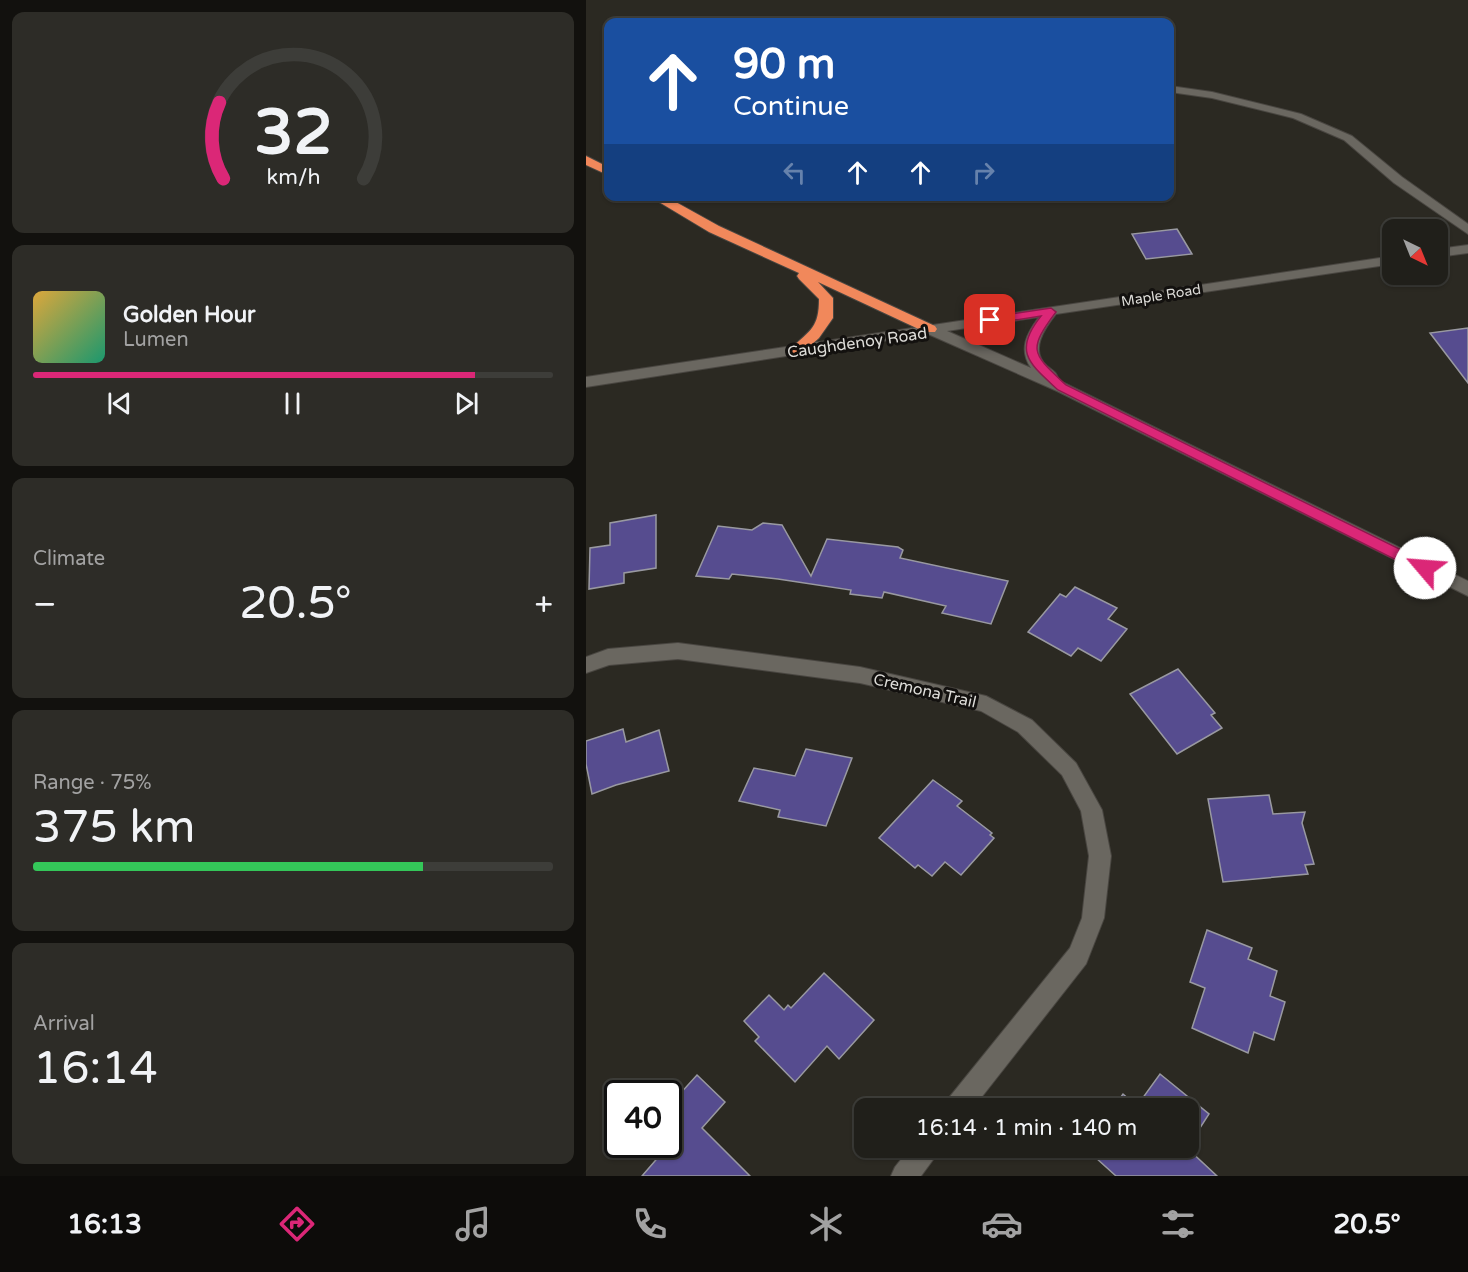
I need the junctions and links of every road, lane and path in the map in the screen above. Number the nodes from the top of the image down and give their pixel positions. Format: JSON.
{"nodes":[{"id":1,"x":1174,"y":90,"type":"edge"},
{"id":2,"x":586,"y":160,"type":"edge"},
{"id":3,"x":604,"y":169,"type":"edge"},
{"id":4,"x":664,"y":201,"type":"edge"},
{"id":5,"x":1468,"y":230,"type":"edge"},
{"id":6,"x":1468,"y":249,"type":"edge"},
{"id":7,"x":1448,"y":252,"type":"edge"},
{"id":8,"x":1382,"y":262,"type":"edge"},
{"id":9,"x":794,"y":266,"type":"junction"},
{"id":10,"x":1051,"y":312,"type":"junction"},
{"id":11,"x":930,"y":329,"type":"junction"},
{"id":12,"x":796,"y":351,"type":"junction"},
{"id":13,"x":586,"y":382,"type":"edge"},
{"id":14,"x":1062,"y":387,"type":"junction"},
{"id":15,"x":1468,"y":589,"type":"edge"},
{"id":16,"x":586,"y":664,"type":"edge"},
{"id":17,"x":965,"y":1098,"type":"edge"},
{"id":18,"x":918,"y":1158,"type":"edge"},
{"id":19,"x":904,"y":1176,"type":"edge"}],
"edges":[{"from":1,"to":5,"type":"street"},
{"from":2,"to":3,"type":"highway"},
{"from":4,"to":9,"type":"highway"},
{"from":6,"to":7,"type":"street"},
{"from":8,"to":10,"type":"street","name":"Maple Road"},
{"from":9,"to":11,"type":"highway"},
{"from":9,"to":12,"type":"highway"},
{"from":10,"to":11,"type":"street","name":"Maple Road"},
{"from":10,"to":14,"type":"street"},
{"from":11,"to":12,"type":"street","name":"Caughdenoy Road"},
{"from":11,"to":14,"type":"street","name":"Caughdenoy Road"},
{"from":12,"to":13,"type":"street","name":"Caughdenoy Road"},
{"from":14,"to":15,"type":"street","name":"Caughdenoy Road"},
{"from":16,"to":17,"type":"street","name":"Cremona Trail"},
{"from":18,"to":19,"type":"street"}]}
